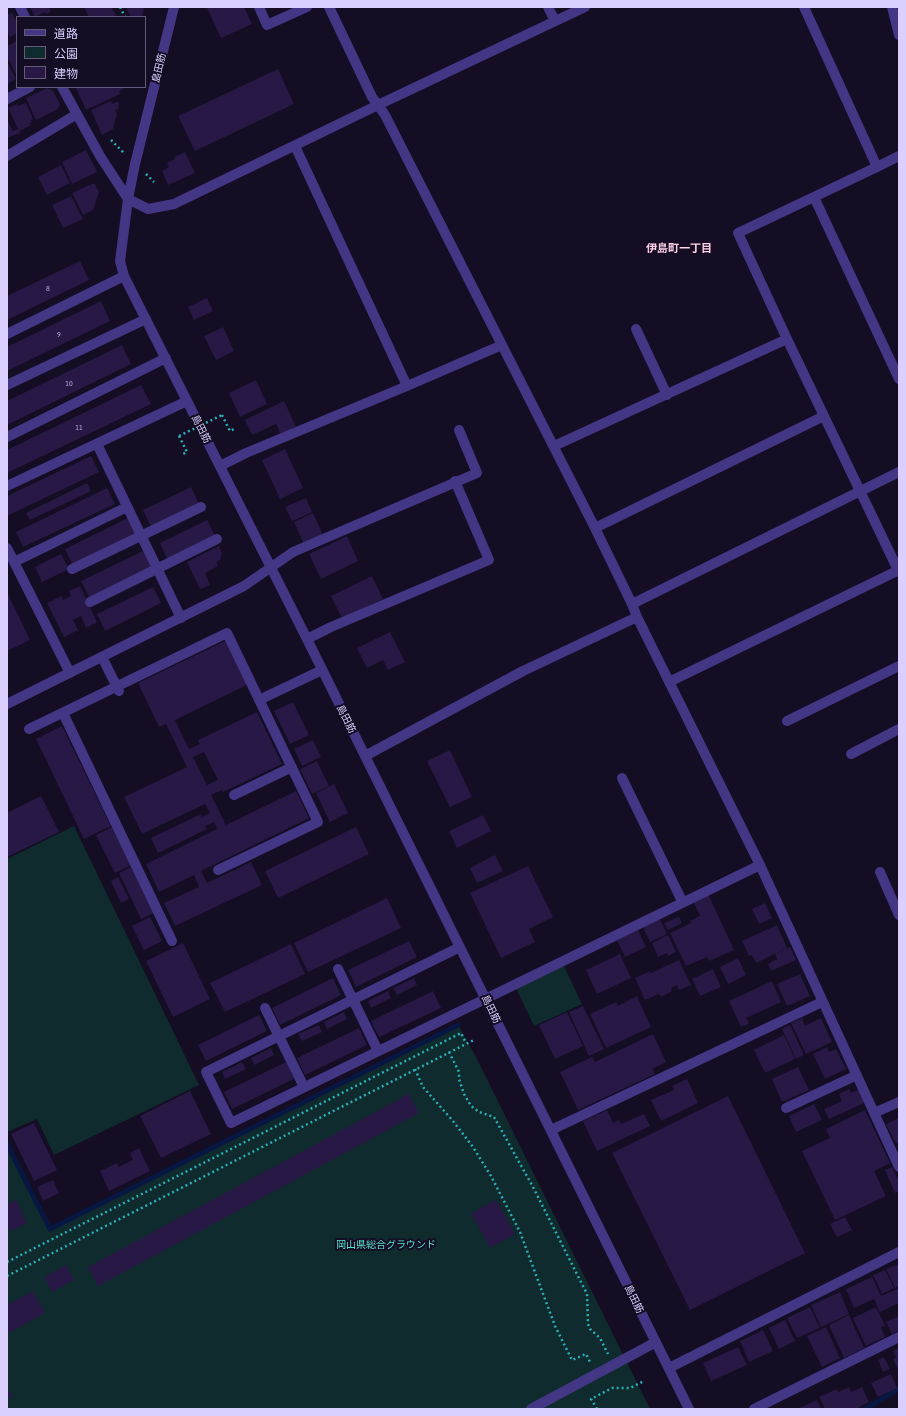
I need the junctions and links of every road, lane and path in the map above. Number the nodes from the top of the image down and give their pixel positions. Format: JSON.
{"nodes":[{"id":1,"x":20,"y":7,"type":"edge"},
{"id":2,"x":120,"y":7,"type":"edge"},
{"id":3,"x":174,"y":7,"type":"edge"},
{"id":4,"x":259,"y":7,"type":"edge"},
{"id":5,"x":307,"y":7,"type":"edge"},
{"id":6,"x":329,"y":7,"type":"edge"},
{"id":7,"x":548,"y":7,"type":"edge"},
{"id":8,"x":585,"y":7,"type":"edge"},
{"id":9,"x":804,"y":7,"type":"edge"},
{"id":10,"x":892,"y":7,"type":"edge"},
{"id":11,"x":24,"y":16,"type":"edge"},
{"id":12,"x":124,"y":16,"type":"edge"},
{"id":13,"x":555,"y":21,"type":"junction"},
{"id":14,"x":899,"y":35,"type":"edge"},
{"id":15,"x":28,"y":88,"type":"edge"},
{"id":16,"x":63,"y":88,"type":"edge"},
{"id":17,"x":7,"y":99,"type":"edge"},
{"id":18,"x":378,"y":105,"type":"junction"},
{"id":19,"x":77,"y":114,"type":"junction"},
{"id":20,"x":294,"y":146,"type":"junction"},
{"id":21,"x":7,"y":156,"type":"edge"},
{"id":22,"x":899,"y":156,"type":"edge"},
{"id":23,"x":877,"y":167,"type":"junction"},
{"id":24,"x":814,"y":197,"type":"junction"},
{"id":25,"x":128,"y":199,"type":"junction"},
{"id":26,"x":124,"y":276,"type":"junction"},
{"id":27,"x":146,"y":319,"type":"junction"},
{"id":28,"x":636,"y":329,"type":"dead end"},
{"id":29,"x":7,"y":334,"type":"edge"},
{"id":30,"x":786,"y":339,"type":"junction"},
{"id":31,"x":502,"y":344,"type":"junction"},
{"id":32,"x":166,"y":358,"type":"junction"},
{"id":33,"x":899,"y":379,"type":"edge"},
{"id":34,"x":7,"y":386,"type":"edge"},
{"id":35,"x":407,"y":386,"type":"junction"},
{"id":36,"x":667,"y":395,"type":"junction"},
{"id":37,"x":187,"y":402,"type":"junction"},
{"id":38,"x":824,"y":416,"type":"junction"},
{"id":39,"x":234,"y":429,"type":"dead end"},
{"id":40,"x":459,"y":430,"type":"dead end"},
{"id":41,"x":7,"y":437,"type":"edge"},
{"id":42,"x":97,"y":444,"type":"junction"},
{"id":43,"x":554,"y":446,"type":"junction"},
{"id":44,"x":183,"y":454,"type":"dead end"},
{"id":45,"x":220,"y":466,"type":"junction"},
{"id":46,"x":899,"y":472,"type":"edge"},
{"id":47,"x":456,"y":481,"type":"junction"},
{"id":48,"x":7,"y":486,"type":"edge"},
{"id":49,"x":860,"y":492,"type":"junction"},
{"id":50,"x":127,"y":507,"type":"junction"},
{"id":51,"x":201,"y":507,"type":"dead end"},
{"id":52,"x":595,"y":528,"type":"junction"},
{"id":53,"x":141,"y":535,"type":"junction"},
{"id":54,"x":217,"y":539,"type":"dead end"},
{"id":55,"x":7,"y":548,"type":"edge"},
{"id":56,"x":14,"y":562,"type":"junction"},
{"id":57,"x":72,"y":568,"type":"dead end"},
{"id":58,"x":271,"y":568,"type":"junction"},
{"id":59,"x":158,"y":569,"type":"junction"},
{"id":60,"x":899,"y":571,"type":"edge"},
{"id":61,"x":90,"y":602,"type":"dead end"},
{"id":62,"x":632,"y":604,"type":"junction"},
{"id":63,"x":637,"y":617,"type":"junction"},
{"id":64,"x":181,"y":618,"type":"junction"},
{"id":65,"x":307,"y":639,"type":"junction"},
{"id":66,"x":102,"y":657,"type":"junction"},
{"id":67,"x":899,"y":666,"type":"edge"},
{"id":68,"x":322,"y":670,"type":"junction"},
{"id":69,"x":70,"y":673,"type":"junction"},
{"id":70,"x":669,"y":682,"type":"junction"},
{"id":71,"x":118,"y":689,"type":"junction"},
{"id":72,"x":259,"y":700,"type":"junction"},
{"id":73,"x":7,"y":704,"type":"edge"},
{"id":74,"x":62,"y":713,"type":"junction"},
{"id":75,"x":787,"y":721,"type":"dead end"},
{"id":76,"x":29,"y":729,"type":"dead end"},
{"id":77,"x":899,"y":729,"type":"edge"},
{"id":78,"x":850,"y":754,"type":"dead end"},
{"id":79,"x":365,"y":756,"type":"junction"},
{"id":80,"x":292,"y":767,"type":"junction"},
{"id":81,"x":622,"y":778,"type":"dead end"},
{"id":82,"x":234,"y":795,"type":"dead end"},
{"id":83,"x":760,"y":864,"type":"junction"},
{"id":84,"x":218,"y":870,"type":"dead end"},
{"id":85,"x":880,"y":872,"type":"dead end"},
{"id":86,"x":682,"y":901,"type":"junction"},
{"id":87,"x":899,"y":915,"type":"edge"},
{"id":88,"x":172,"y":941,"type":"dead end"},
{"id":89,"x":460,"y":947,"type":"junction"},
{"id":90,"x":338,"y":969,"type":"dead end"},
{"id":91,"x":486,"y":998,"type":"junction"},
{"id":92,"x":353,"y":1000,"type":"junction"},
{"id":93,"x":822,"y":1002,"type":"junction"},
{"id":94,"x":265,"y":1008,"type":"dead end"},
{"id":95,"x":279,"y":1036,"type":"junction"},
{"id":96,"x":474,"y":1040,"type":"dead end"},
{"id":97,"x":466,"y":1043,"type":"junction"},
{"id":98,"x":378,"y":1051,"type":"junction"},
{"id":99,"x":450,"y":1052,"type":"junction"},
{"id":100,"x":415,"y":1069,"type":"junction"},
{"id":101,"x":857,"y":1075,"type":"junction"},
{"id":102,"x":304,"y":1087,"type":"junction"},
{"id":103,"x":899,"y":1102,"type":"edge"},
{"id":104,"x":786,"y":1108,"type":"dead end"},
{"id":105,"x":874,"y":1113,"type":"junction"},
{"id":106,"x":551,"y":1130,"type":"junction"},
{"id":107,"x":899,"y":1167,"type":"edge"},
{"id":108,"x":899,"y":1252,"type":"edge"},
{"id":109,"x":7,"y":1262,"type":"edge"},
{"id":110,"x":7,"y":1276,"type":"edge"},
{"id":111,"x":899,"y":1338,"type":"edge"},
{"id":112,"x":656,"y":1342,"type":"junction"},
{"id":113,"x":590,"y":1362,"type":"dead end"},
{"id":114,"x":614,"y":1365,"type":"junction"},
{"id":115,"x":669,"y":1368,"type":"junction"},
{"id":116,"x":644,"y":1381,"type":"dead end"},
{"id":117,"x":531,"y":1409,"type":"edge"},
{"id":118,"x":597,"y":1409,"type":"edge"},
{"id":119,"x":689,"y":1409,"type":"edge"},
{"id":120,"x":754,"y":1409,"type":"edge"}],
"edges":[{"from":1,"to":11,"type":"street"},
{"from":2,"to":12,"type":"path"},
{"from":3,"to":25,"type":"street","name":"島田筋"},
{"from":4,"to":5,"type":"street"},
{"from":6,"to":18,"type":"street"},
{"from":7,"to":13,"type":"street"},
{"from":8,"to":13,"type":"street"},
{"from":9,"to":23,"type":"street"},
{"from":10,"to":14,"type":"street"},
{"from":13,"to":18,"type":"street"},
{"from":15,"to":17,"type":"street"},
{"from":16,"to":19,"type":"street"},
{"from":18,"to":20,"type":"street"},
{"from":18,"to":31,"type":"street"},
{"from":19,"to":21,"type":"street"},
{"from":19,"to":25,"type":"street"},
{"from":20,"to":25,"type":"street"},
{"from":20,"to":35,"type":"street"},
{"from":22,"to":23,"type":"street"},
{"from":23,"to":24,"type":"street"},
{"from":24,"to":30,"type":"street"},
{"from":24,"to":33,"type":"street"},
{"from":25,"to":26,"type":"street","name":"島田筋"},
{"from":26,"to":27,"type":"street","name":"島田筋"},
{"from":26,"to":29,"type":"street"},
{"from":27,"to":32,"type":"street","name":"島田筋"},
{"from":27,"to":34,"type":"street"},
{"from":28,"to":36,"type":"street"},
{"from":30,"to":36,"type":"street"},
{"from":30,"to":38,"type":"street"},
{"from":31,"to":35,"type":"street"},
{"from":31,"to":43,"type":"street"},
{"from":32,"to":37,"type":"street","name":"島田筋"},
{"from":32,"to":41,"type":"street"},
{"from":35,"to":45,"type":"street"},
{"from":36,"to":43,"type":"street"},
{"from":37,"to":42,"type":"street"},
{"from":37,"to":45,"type":"street","name":"島田筋"},
{"from":38,"to":49,"type":"street"},
{"from":38,"to":52,"type":"street"},
{"from":39,"to":44,"type":"path","bridge":true},
{"from":40,"to":47,"type":"street"},
{"from":42,"to":48,"type":"street"},
{"from":42,"to":50,"type":"street"},
{"from":43,"to":52,"type":"street"},
{"from":45,"to":58,"type":"street","name":"島田筋"},
{"from":46,"to":49,"type":"street"},
{"from":47,"to":58,"type":"street"},
{"from":47,"to":65,"type":"street"},
{"from":49,"to":60,"type":"street"},
{"from":49,"to":62,"type":"street"},
{"from":50,"to":53,"type":"street"},
{"from":50,"to":56,"type":"street"},
{"from":51,"to":53,"type":"street"},
{"from":52,"to":62,"type":"street"},
{"from":53,"to":57,"type":"street"},
{"from":53,"to":59,"type":"street"},
{"from":54,"to":59,"type":"street"},
{"from":55,"to":56,"type":"street"},
{"from":56,"to":69,"type":"street"},
{"from":58,"to":64,"type":"street"},
{"from":58,"to":65,"type":"street","name":"島田筋"},
{"from":59,"to":61,"type":"street"},
{"from":59,"to":64,"type":"street"},
{"from":60,"to":70,"type":"street"},
{"from":62,"to":63,"type":"street"},
{"from":63,"to":70,"type":"street"},
{"from":63,"to":79,"type":"street"},
{"from":64,"to":66,"type":"street"},
{"from":65,"to":68,"type":"street","name":"島田筋"},
{"from":66,"to":69,"type":"street"},
{"from":66,"to":71,"type":"street"},
{"from":67,"to":75,"type":"street"},
{"from":68,"to":72,"type":"street"},
{"from":68,"to":79,"type":"street","name":"島田筋"},
{"from":69,"to":73,"type":"street"},
{"from":70,"to":83,"type":"street"},
{"from":71,"to":72,"type":"street"},
{"from":71,"to":74,"type":"street"},
{"from":72,"to":80,"type":"street"},
{"from":74,"to":76,"type":"street"},
{"from":74,"to":88,"type":"street"},
{"from":77,"to":78,"type":"street"},
{"from":79,"to":89,"type":"street","name":"島田筋"},
{"from":80,"to":82,"type":"street"},
{"from":80,"to":84,"type":"street"},
{"from":81,"to":86,"type":"street"},
{"from":83,"to":86,"type":"street"},
{"from":83,"to":93,"type":"street"},
{"from":85,"to":87,"type":"street"},
{"from":86,"to":91,"type":"street"},
{"from":89,"to":91,"type":"street","name":"島田筋"},
{"from":89,"to":92,"type":"street"},
{"from":90,"to":92,"type":"street"},
{"from":91,"to":98,"type":"street"},
{"from":91,"to":106,"type":"street","name":"島田筋"},
{"from":92,"to":95,"type":"street"},
{"from":92,"to":98,"type":"street"},
{"from":93,"to":101,"type":"street"},
{"from":93,"to":106,"type":"street"},
{"from":94,"to":95,"type":"street"},
{"from":95,"to":102,"type":"street"},
{"from":95,"to":102,"type":"street"},
{"from":96,"to":97,"type":"path"},
{"from":97,"to":99,"type":"path"},
{"from":97,"to":109,"type":"path"},
{"from":98,"to":102,"type":"street"},
{"from":99,"to":100,"type":"path"},
{"from":99,"to":114,"type":"path"},
{"from":100,"to":110,"type":"path"},
{"from":100,"to":113,"type":"path"},
{"from":101,"to":104,"type":"street"},
{"from":101,"to":105,"type":"street"},
{"from":103,"to":105,"type":"street"},
{"from":105,"to":107,"type":"street"},
{"from":106,"to":112,"type":"street","name":"島田筋"},
{"from":108,"to":115,"type":"street"},
{"from":111,"to":120,"type":"street"},
{"from":112,"to":114,"type":"street"},
{"from":112,"to":115,"type":"street","name":"島田筋"},
{"from":114,"to":117,"type":"street"},
{"from":115,"to":119,"type":"street","name":"島田筋"},
{"from":116,"to":118,"type":"path"}]}
